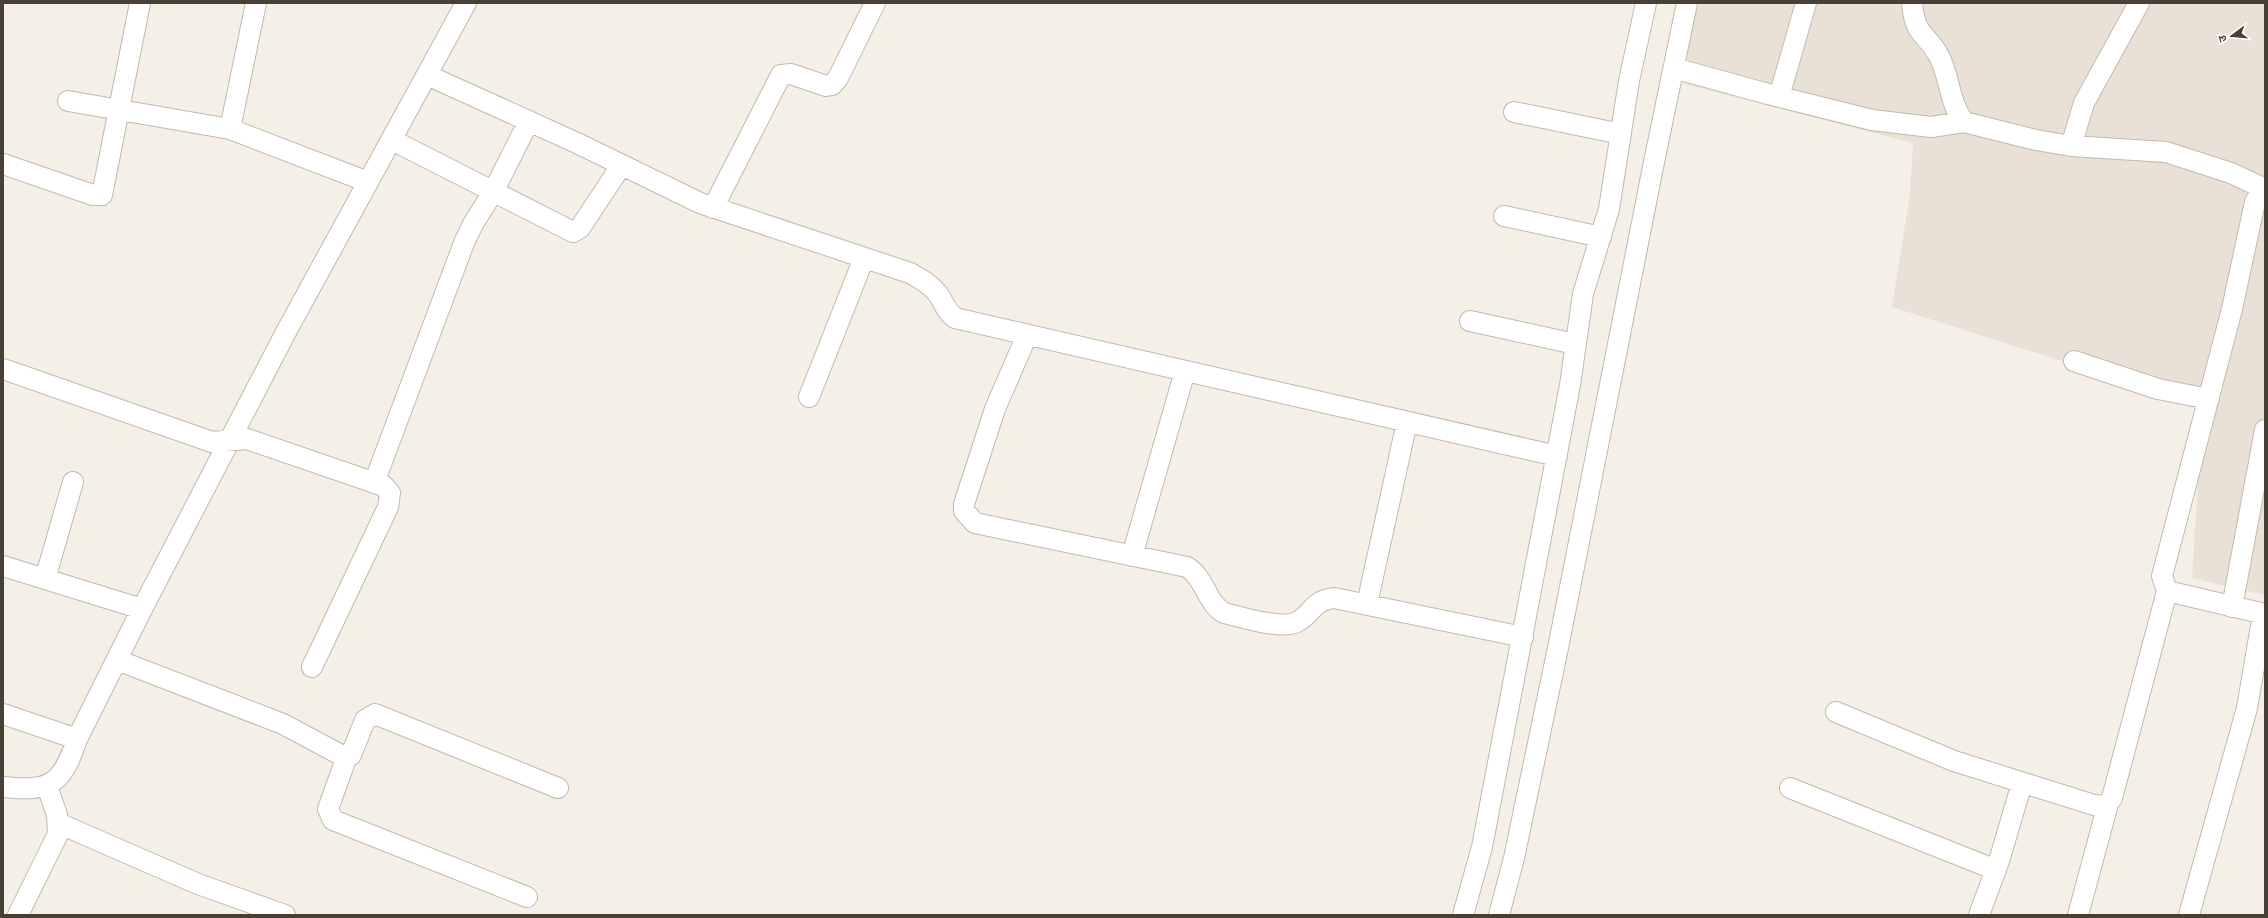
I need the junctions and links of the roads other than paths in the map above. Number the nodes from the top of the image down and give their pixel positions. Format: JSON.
{"nodes":[{"id":1,"x":140,"y":3,"type":"edge"},
{"id":2,"x":256,"y":3,"type":"edge"},
{"id":3,"x":466,"y":3,"type":"edge"},
{"id":4,"x":875,"y":3,"type":"edge"},
{"id":5,"x":1646,"y":3,"type":"edge"},
{"id":6,"x":1688,"y":3,"type":"edge"},
{"id":7,"x":1806,"y":3,"type":"edge"},
{"id":8,"x":1912,"y":3,"type":"edge"},
{"id":9,"x":2138,"y":3,"type":"edge"},
{"id":10,"x":1674,"y":68,"type":"junction"},
{"id":11,"x":427,"y":75,"type":"junction"},
{"id":12,"x":1779,"y":97,"type":"junction"},
{"id":13,"x":68,"y":101,"type":"dead end"},
{"id":14,"x":119,"y":111,"type":"junction"},
{"id":15,"x":1514,"y":112,"type":"dead end"},
{"id":16,"x":529,"y":122,"type":"junction"},
{"id":17,"x":1964,"y":122,"type":"junction"},
{"id":18,"x":230,"y":129,"type":"junction"},
{"id":19,"x":1621,"y":134,"type":"junction"},
{"id":20,"x":392,"y":140,"type":"junction"},
{"id":21,"x":2071,"y":146,"type":"junction"},
{"id":22,"x":3,"y":164,"type":"edge"},
{"id":23,"x":621,"y":166,"type":"junction"},
{"id":24,"x":368,"y":182,"type":"junction"},
{"id":25,"x":2265,"y":189,"type":"edge"},
{"id":26,"x":493,"y":192,"type":"junction"},
{"id":27,"x":2265,"y":193,"type":"edge"},
{"id":28,"x":713,"y":208,"type":"junction"},
{"id":29,"x":1504,"y":216,"type":"dead end"},
{"id":30,"x":1601,"y":237,"type":"junction"},
{"id":31,"x":864,"y":258,"type":"junction"},
{"id":32,"x":1470,"y":321,"type":"dead end"},
{"id":33,"x":1027,"y":335,"type":"junction"},
{"id":34,"x":1575,"y":344,"type":"junction"},
{"id":35,"x":2074,"y":361,"type":"dead end"},
{"id":36,"x":3,"y":369,"type":"edge"},
{"id":37,"x":1185,"y":371,"type":"junction"},
{"id":38,"x":809,"y":397,"type":"dead end"},
{"id":39,"x":2209,"y":399,"type":"junction"},
{"id":40,"x":1407,"y":422,"type":"junction"},
{"id":41,"x":2265,"y":430,"type":"edge"},
{"id":42,"x":230,"y":440,"type":"junction"},
{"id":43,"x":1557,"y":456,"type":"junction"},
{"id":44,"x":73,"y":482,"type":"dead end"},
{"id":45,"x":374,"y":483,"type":"junction"},
{"id":46,"x":1132,"y":556,"type":"junction"},
{"id":47,"x":3,"y":566,"type":"edge"},
{"id":48,"x":45,"y":579,"type":"junction"},
{"id":49,"x":2167,"y":591,"type":"junction"},
{"id":50,"x":1367,"y":604,"type":"junction"},
{"id":51,"x":2232,"y":607,"type":"junction"},
{"id":52,"x":142,"y":609,"type":"junction"},
{"id":53,"x":2264,"y":614,"type":"edge"},
{"id":54,"x":1523,"y":637,"type":"junction"},
{"id":55,"x":117,"y":660,"type":"junction"},
{"id":56,"x":312,"y":667,"type":"dead end"},
{"id":57,"x":1836,"y":712,"type":"dead end"},
{"id":58,"x":3,"y":714,"type":"edge"},
{"id":59,"x":78,"y":739,"type":"junction"},
{"id":60,"x":347,"y":756,"type":"junction"},
{"id":61,"x":2022,"y":783,"type":"junction"},
{"id":62,"x":47,"y":786,"type":"junction"},
{"id":63,"x":3,"y":787,"type":"edge"},
{"id":64,"x":558,"y":788,"type":"dead end"},
{"id":65,"x":1790,"y":788,"type":"dead end"},
{"id":66,"x":2108,"y":804,"type":"junction"},
{"id":67,"x":58,"y":823,"type":"junction"},
{"id":68,"x":1996,"y":870,"type":"junction"},
{"id":69,"x":527,"y":897,"type":"dead end"},
{"id":70,"x":18,"y":915,"type":"edge"},
{"id":71,"x":285,"y":915,"type":"edge"},
{"id":72,"x":1462,"y":915,"type":"edge"},
{"id":73,"x":1499,"y":915,"type":"edge"},
{"id":74,"x":1979,"y":915,"type":"edge"},
{"id":75,"x":2078,"y":915,"type":"edge"},
{"id":76,"x":2189,"y":915,"type":"edge"}],
"edges":[{"from":1,"to":14,"type":"street"},
{"from":2,"to":18,"type":"street"},
{"from":3,"to":11,"type":"street"},
{"from":4,"to":28,"type":"street"},
{"from":5,"to":19,"type":"street"},
{"from":6,"to":10,"type":"street"},
{"from":7,"to":12,"type":"street"},
{"from":8,"to":17,"type":"street"},
{"from":9,"to":21,"type":"street"},
{"from":10,"to":12,"type":"street"},
{"from":10,"to":73,"type":"street"},
{"from":11,"to":16,"type":"street"},
{"from":11,"to":20,"type":"street"},
{"from":12,"to":17,"type":"street"},
{"from":13,"to":14,"type":"street"},
{"from":14,"to":18,"type":"street"},
{"from":14,"to":22,"type":"street"},
{"from":15,"to":19,"type":"street"},
{"from":16,"to":23,"type":"street"},
{"from":16,"to":26,"type":"street"},
{"from":17,"to":21,"type":"street"},
{"from":18,"to":24,"type":"street"},
{"from":19,"to":30,"type":"street"},
{"from":20,"to":24,"type":"street"},
{"from":20,"to":26,"type":"street"},
{"from":21,"to":25,"type":"street"},
{"from":23,"to":26,"type":"street"},
{"from":23,"to":28,"type":"street"},
{"from":24,"to":42,"type":"street"},
{"from":26,"to":45,"type":"street"},
{"from":27,"to":39,"type":"street"},
{"from":28,"to":31,"type":"street"},
{"from":29,"to":30,"type":"street"},
{"from":30,"to":34,"type":"street"},
{"from":31,"to":33,"type":"street"},
{"from":31,"to":38,"type":"street"},
{"from":32,"to":34,"type":"street"},
{"from":33,"to":37,"type":"street"},
{"from":33,"to":46,"type":"street"},
{"from":34,"to":43,"type":"street"},
{"from":35,"to":39,"type":"street"},
{"from":36,"to":42,"type":"street"},
{"from":37,"to":40,"type":"street"},
{"from":37,"to":46,"type":"street"},
{"from":39,"to":49,"type":"street"},
{"from":40,"to":43,"type":"street"},
{"from":40,"to":50,"type":"street"},
{"from":41,"to":51,"type":"street"},
{"from":42,"to":45,"type":"street"},
{"from":42,"to":52,"type":"street"},
{"from":43,"to":54,"type":"street"},
{"from":44,"to":48,"type":"street"},
{"from":45,"to":56,"type":"street"},
{"from":46,"to":50,"type":"street"},
{"from":47,"to":48,"type":"street"},
{"from":48,"to":52,"type":"street"},
{"from":49,"to":51,"type":"street"},
{"from":49,"to":66,"type":"street"},
{"from":50,"to":54,"type":"street"},
{"from":51,"to":53,"type":"street"},
{"from":52,"to":55,"type":"street"},
{"from":53,"to":76,"type":"street"},
{"from":54,"to":72,"type":"street"},
{"from":55,"to":59,"type":"street"},
{"from":55,"to":60,"type":"street"},
{"from":57,"to":61,"type":"street"},
{"from":58,"to":59,"type":"street"},
{"from":59,"to":62,"type":"street"},
{"from":60,"to":64,"type":"street"},
{"from":60,"to":69,"type":"street"},
{"from":61,"to":66,"type":"street"},
{"from":61,"to":68,"type":"street"},
{"from":62,"to":63,"type":"street"},
{"from":62,"to":67,"type":"street"},
{"from":65,"to":68,"type":"street"},
{"from":66,"to":75,"type":"street"},
{"from":67,"to":70,"type":"street"},
{"from":67,"to":71,"type":"street"},
{"from":68,"to":74,"type":"street"}]}
